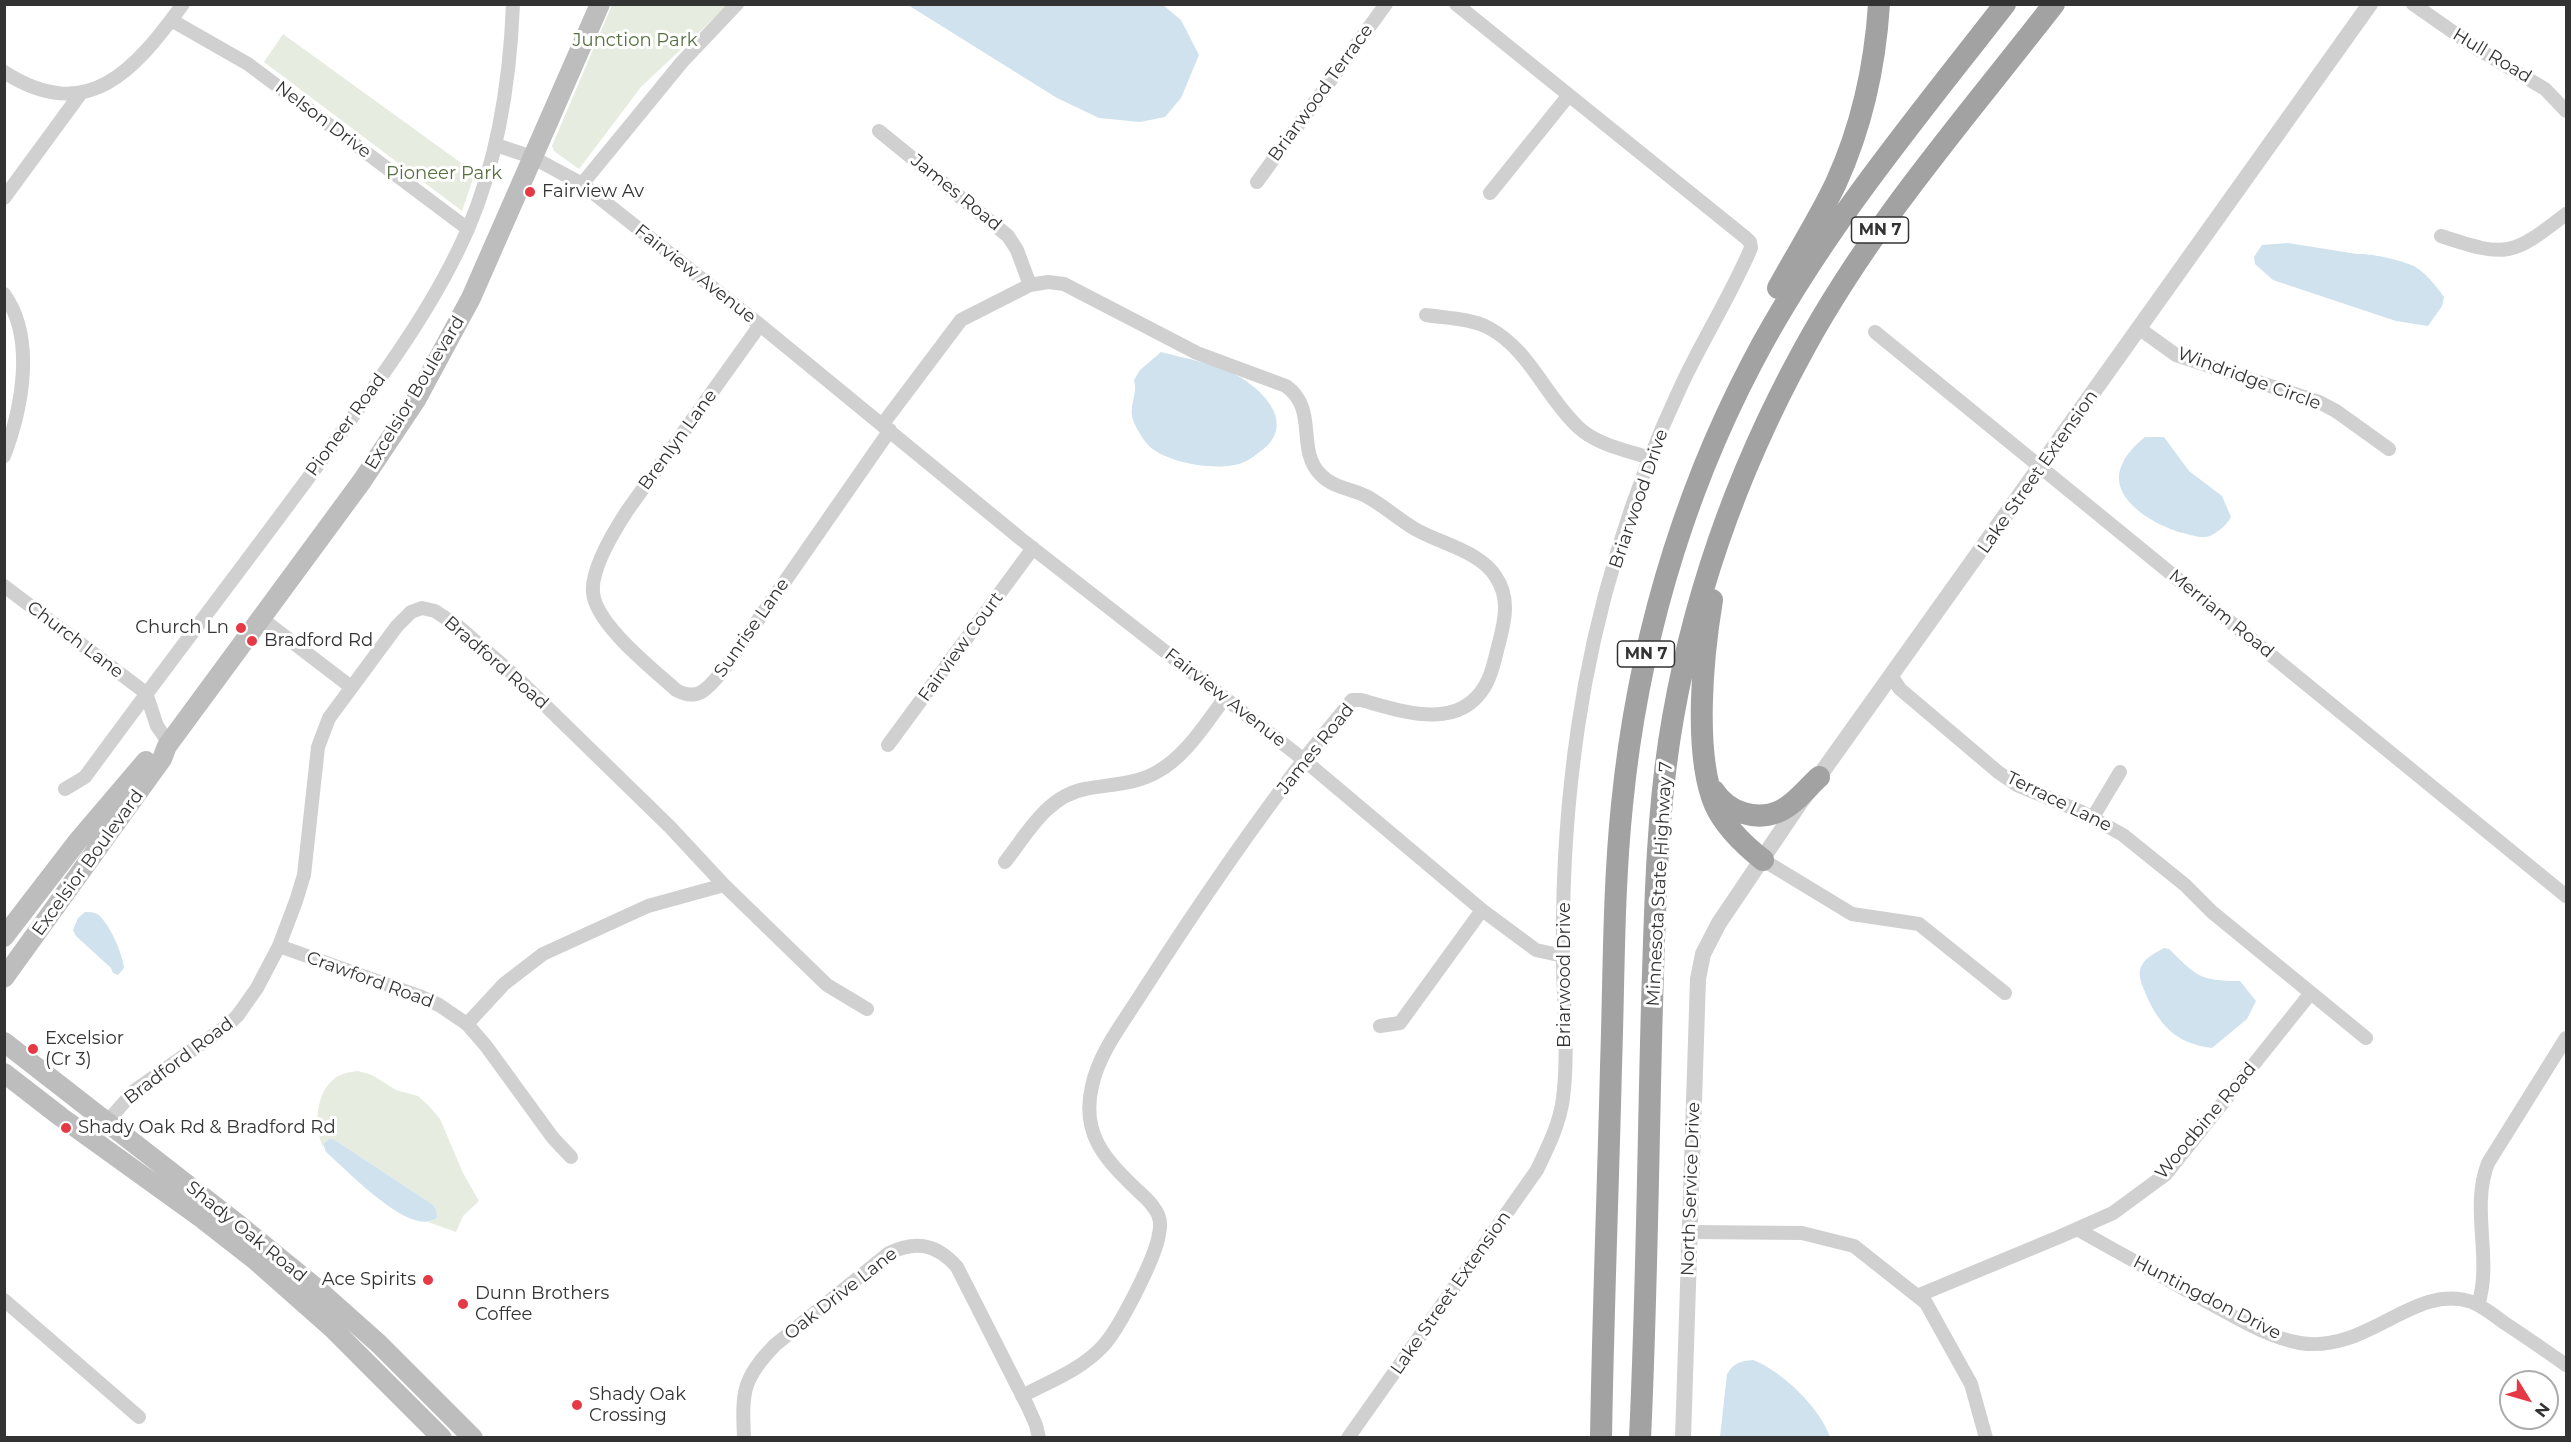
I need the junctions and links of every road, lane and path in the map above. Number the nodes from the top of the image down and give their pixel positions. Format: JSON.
{"nodes":[{"id":1,"x":183,"y":4,"type":"edge"},
{"id":2,"x":513,"y":4,"type":"edge"},
{"id":3,"x":600,"y":4,"type":"edge"},
{"id":4,"x":737,"y":4,"type":"edge"},
{"id":5,"x":1386,"y":4,"type":"edge"},
{"id":6,"x":1456,"y":4,"type":"edge"},
{"id":7,"x":1879,"y":4,"type":"edge"},
{"id":8,"x":2005,"y":4,"type":"edge"},
{"id":9,"x":2054,"y":4,"type":"edge"},
{"id":10,"x":2370,"y":4,"type":"edge"},
{"id":11,"x":2413,"y":4,"type":"edge"},
{"id":12,"x":171,"y":20,"type":"junction"},
{"id":13,"x":4,"y":72,"type":"edge"},
{"id":14,"x":81,"y":93,"type":"junction"},
{"id":15,"x":1569,"y":95,"type":"junction"},
{"id":16,"x":2566,"y":111,"type":"edge"},
{"id":17,"x":879,"y":131,"type":"dead end"},
{"id":18,"x":496,"y":145,"type":"junction"},
{"id":19,"x":532,"y":157,"type":"junction"},
{"id":20,"x":1257,"y":182,"type":"dead end"},
{"id":21,"x":582,"y":184,"type":"junction"},
{"id":22,"x":1490,"y":193,"type":"dead end"},
{"id":23,"x":4,"y":198,"type":"edge"},
{"id":24,"x":2566,"y":214,"type":"edge"},
{"id":25,"x":468,"y":228,"type":"junction"},
{"id":26,"x":2441,"y":236,"type":"dead end"},
{"id":27,"x":1030,"y":285,"type":"junction"},
{"id":28,"x":4,"y":294,"type":"edge"},
{"id":29,"x":1426,"y":315,"type":"dead end"},
{"id":30,"x":760,"y":325,"type":"junction"},
{"id":31,"x":2140,"y":329,"type":"junction"},
{"id":32,"x":1875,"y":332,"type":"dead end"},
{"id":33,"x":886,"y":428,"type":"junction"},
{"id":34,"x":2389,"y":449,"type":"dead end"},
{"id":35,"x":4,"y":456,"type":"edge"},
{"id":36,"x":1650,"y":458,"type":"junction"},
{"id":37,"x":1705,"y":463,"type":"junction"},
{"id":38,"x":2041,"y":468,"type":"junction"},
{"id":39,"x":1742,"y":478,"type":"junction"},
{"id":40,"x":1033,"y":548,"type":"junction"},
{"id":41,"x":602,"y":558,"type":"joint"},
{"id":42,"x":4,"y":586,"type":"edge"},
{"id":43,"x":261,"y":618,"type":"junction"},
{"id":44,"x":1892,"y":677,"type":"junction"},
{"id":45,"x":351,"y":687,"type":"junction"},
{"id":46,"x":146,"y":693,"type":"junction"},
{"id":47,"x":1225,"y":698,"type":"junction"},
{"id":48,"x":168,"y":744,"type":"junction"},
{"id":49,"x":888,"y":745,"type":"dead end"},
{"id":50,"x":1304,"y":760,"type":"junction"},
{"id":51,"x":2120,"y":772,"type":"dead end"},
{"id":52,"x":1819,"y":777,"type":"junction"},
{"id":53,"x":1709,"y":782,"type":"junction"},
{"id":54,"x":65,"y":789,"type":"dead end"},
{"id":55,"x":2093,"y":817,"type":"junction"},
{"id":56,"x":77,"y":842,"type":"junction"},
{"id":57,"x":1763,"y":860,"type":"junction"},
{"id":58,"x":1005,"y":862,"type":"dead end"},
{"id":59,"x":724,"y":885,"type":"junction"},
{"id":60,"x":2566,"y":896,"type":"edge"},
{"id":61,"x":1482,"y":910,"type":"junction"},
{"id":62,"x":4,"y":922,"type":"edge"},
{"id":63,"x":4,"y":937,"type":"edge"},
{"id":64,"x":1708,"y":942,"type":"joint"},
{"id":65,"x":279,"y":946,"type":"junction"},
{"id":66,"x":1563,"y":956,"type":"junction"},
{"id":67,"x":9,"y":971,"type":"edge"},
{"id":68,"x":4,"y":985,"type":"edge"},
{"id":69,"x":2005,"y":993,"type":"dead end"},
{"id":70,"x":2310,"y":994,"type":"junction"},
{"id":71,"x":867,"y":1009,"type":"dead end"},
{"id":72,"x":467,"y":1024,"type":"junction"},
{"id":73,"x":1380,"y":1026,"type":"dead end"},
{"id":74,"x":4,"y":1031,"type":"edge"},
{"id":75,"x":2366,"y":1038,"type":"dead end"},
{"id":76,"x":2566,"y":1038,"type":"edge"},
{"id":77,"x":4,"y":1042,"type":"edge"},
{"id":78,"x":24,"y":1057,"type":"junction"},
{"id":79,"x":8,"y":1077,"type":"edge"},
{"id":80,"x":106,"y":1122,"type":"junction"},
{"id":81,"x":1549,"y":1146,"type":"joint"},
{"id":82,"x":571,"y":1157,"type":"dead end"},
{"id":83,"x":2076,"y":1229,"type":"junction"},
{"id":84,"x":1690,"y":1232,"type":"junction"},
{"id":85,"x":1917,"y":1296,"type":"junction"},
{"id":86,"x":4,"y":1300,"type":"edge"},
{"id":87,"x":2478,"y":1305,"type":"junction"},
{"id":88,"x":2566,"y":1365,"type":"edge"},
{"id":89,"x":1022,"y":1396,"type":"junction"},
{"id":90,"x":139,"y":1417,"type":"dead end"},
{"id":91,"x":442,"y":1437,"type":"edge"},
{"id":92,"x":473,"y":1437,"type":"edge"},
{"id":93,"x":744,"y":1437,"type":"edge"},
{"id":94,"x":1039,"y":1437,"type":"edge"},
{"id":95,"x":1348,"y":1437,"type":"edge"},
{"id":96,"x":1601,"y":1437,"type":"edge"},
{"id":97,"x":1640,"y":1437,"type":"edge"},
{"id":98,"x":1683,"y":1437,"type":"edge"},
{"id":99,"x":1986,"y":1437,"type":"edge"}],
"edges":[{"from":1,"to":12,"type":"street"},
{"from":2,"to":18,"type":"street","name":"Pioneer Road"},
{"from":3,"to":19,"type":"main road","name":"Excelsior Boulevard"},
{"from":4,"to":21,"type":"street"},
{"from":5,"to":20,"type":"street","name":"Briarwood Terrace"},
{"from":6,"to":15,"type":"street","name":"Briarwood Drive"},
{"from":7,"to":37,"type":"highway"},
{"from":8,"to":37,"type":"highway","number":"MN 7"},
{"from":9,"to":39,"type":"highway","name":"Minnesota State Highway 7","number":"MN 7"},
{"from":10,"to":31,"type":"street","name":"Lake Street Extension"},
{"from":11,"to":16,"type":"street","name":"Hull Road"},
{"from":12,"to":14,"type":"street"},
{"from":12,"to":25,"type":"street","name":"Nelson Drive"},
{"from":13,"to":14,"type":"street"},
{"from":14,"to":23,"type":"street"},
{"from":15,"to":22,"type":"street"},
{"from":15,"to":36,"type":"street","name":"Briarwood Drive"},
{"from":17,"to":27,"type":"street","name":"James Road"},
{"from":18,"to":19,"type":"street","name":"Fairview Avenue"},
{"from":18,"to":25,"type":"street","name":"Pioneer Road"},
{"from":19,"to":21,"type":"street","name":"Fairview Avenue"},
{"from":19,"to":43,"type":"main road","name":"Excelsior Boulevard"},
{"from":21,"to":30,"type":"street","name":"Fairview Avenue"},
{"from":24,"to":26,"type":"street"},
{"from":25,"to":46,"type":"street","name":"Pioneer Road"},
{"from":27,"to":33,"type":"street","name":"Sunrise Lane"},
{"from":27,"to":50,"type":"street","name":"James Road"},
{"from":28,"to":35,"type":"street"},
{"from":29,"to":36,"type":"street"},
{"from":30,"to":33,"type":"street","name":"Fairview Avenue"},
{"from":30,"to":41,"type":"street","name":"Brenlyn Lane"},
{"from":31,"to":34,"type":"street","name":"Windridge Circle"},
{"from":31,"to":38,"type":"street","name":"Lake Street Extension"},
{"from":32,"to":38,"type":"street","name":"Merriam Road"},
{"from":33,"to":40,"type":"street","name":"Fairview Avenue"},
{"from":33,"to":41,"type":"street","name":"Sunrise Lane"},
{"from":36,"to":66,"type":"street","name":"Briarwood Drive"},
{"from":37,"to":96,"type":"highway","number":"MN 7"},
{"from":38,"to":44,"type":"street","name":"Lake Street Extension"},
{"from":38,"to":60,"type":"street","name":"Merriam Road"},
{"from":39,"to":53,"type":"highway"},
{"from":39,"to":97,"type":"highway","name":"Minnesota State Highway 7","number":"MN 7"},
{"from":40,"to":47,"type":"street","name":"Fairview Avenue"},
{"from":40,"to":49,"type":"street","name":"Fairview Court"},
{"from":42,"to":46,"type":"street","name":"Church Lane"},
{"from":43,"to":45,"type":"street"},
{"from":43,"to":48,"type":"main road","name":"Excelsior Boulevard"},
{"from":44,"to":52,"type":"street","name":"Lake Street Extension"},
{"from":44,"to":55,"type":"street","name":"Terrace Lane"},
{"from":45,"to":59,"type":"street","name":"Bradford Road"},
{"from":45,"to":65,"type":"street","name":"Bradford Road"},
{"from":46,"to":48,"type":"street"},
{"from":46,"to":54,"type":"street","name":"Pioneer Road"},
{"from":47,"to":50,"type":"street","name":"Fairview Avenue"},
{"from":47,"to":58,"type":"street"},
{"from":48,"to":56,"type":"main road","name":"Excelsior Boulevard"},
{"from":48,"to":67,"type":"main road","name":"Excelsior Boulevard"},
{"from":50,"to":61,"type":"street","name":"Fairview Avenue"},
{"from":50,"to":89,"type":"street","name":"James Road"},
{"from":51,"to":55,"type":"street"},
{"from":52,"to":53,"type":"highway"},
{"from":52,"to":57,"type":"street","name":"Lake Street Extension"},
{"from":53,"to":57,"type":"highway"},
{"from":55,"to":70,"type":"street","name":"Terrace Lane"},
{"from":56,"to":62,"type":"main road"},
{"from":56,"to":63,"type":"main road","name":"Excelsior Boulevard"},
{"from":57,"to":64,"type":"street","name":"Lake Street Extension"},
{"from":57,"to":69,"type":"street"},
{"from":59,"to":71,"type":"street","name":"Bradford Road"},
{"from":59,"to":72,"type":"street"},
{"from":61,"to":66,"type":"street","name":"Fairview Avenue"},
{"from":61,"to":73,"type":"street"},
{"from":64,"to":84,"type":"street","name":"North Service Drive"},
{"from":65,"to":72,"type":"street","name":"Crawford Road"},
{"from":65,"to":80,"type":"street","name":"Bradford Road"},
{"from":66,"to":81,"type":"street","name":"Briarwood Drive"},
{"from":67,"to":68,"type":"main road","name":"Excelsior Boulevard"},
{"from":70,"to":75,"type":"street","name":"Terrace Lane"},
{"from":70,"to":83,"type":"street","name":"Woodbine Road"},
{"from":72,"to":82,"type":"street","name":"Crawford Road"},
{"from":74,"to":78,"type":"main road"},
{"from":76,"to":87,"type":"street"},
{"from":77,"to":78,"type":"main road","name":"Shady Oak Road"},
{"from":78,"to":80,"type":"main road","name":"Shady Oak Road"},
{"from":79,"to":91,"type":"main road","name":"Shady Oak Road"},
{"from":80,"to":92,"type":"main road","name":"Shady Oak Road"},
{"from":81,"to":95,"type":"street","name":"Lake Street Extension"},
{"from":83,"to":85,"type":"street","name":"Woodbine Road"},
{"from":83,"to":87,"type":"street","name":"Huntingdon Drive"},
{"from":84,"to":85,"type":"street"},
{"from":84,"to":98,"type":"street","name":"North Service Drive"},
{"from":85,"to":99,"type":"street"},
{"from":86,"to":90,"type":"street"},
{"from":87,"to":88,"type":"street","name":"Huntingdon Drive"},
{"from":89,"to":93,"type":"street","name":"Oak Drive Lane"},
{"from":89,"to":94,"type":"street","name":"Oak Drive Lane"}]}
